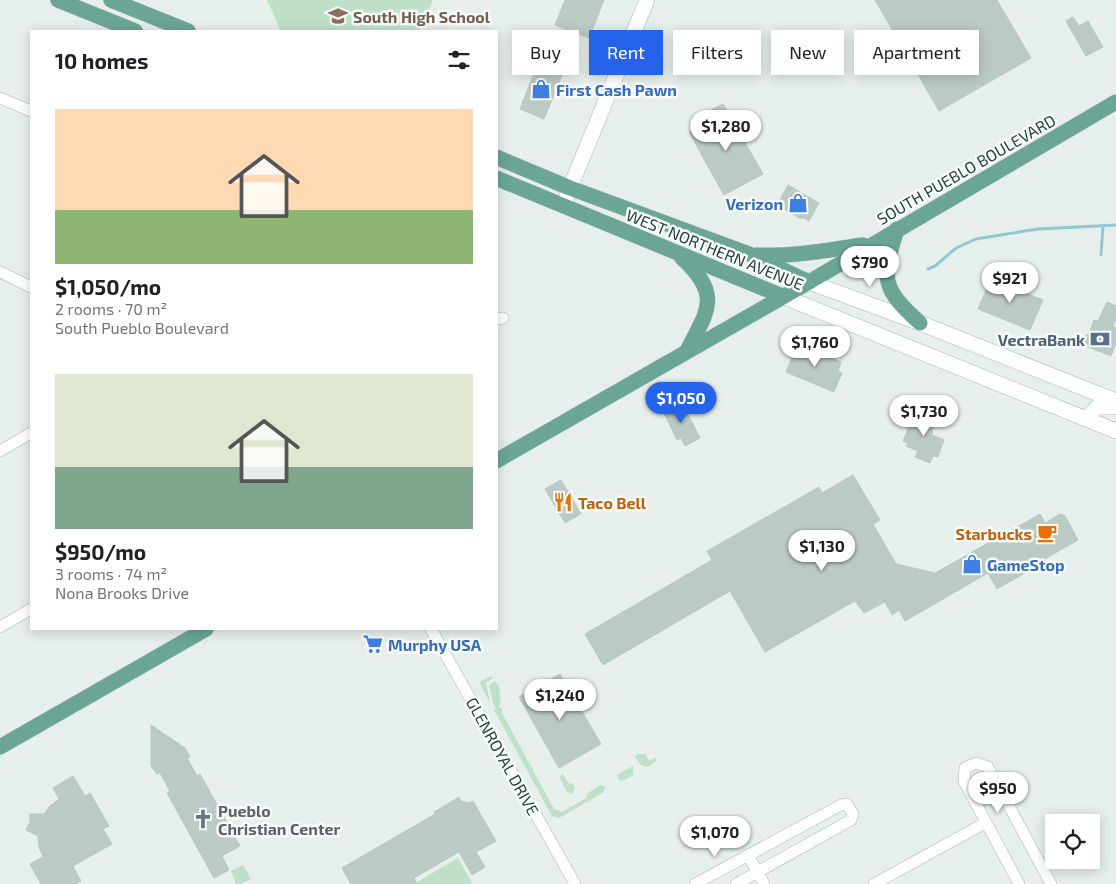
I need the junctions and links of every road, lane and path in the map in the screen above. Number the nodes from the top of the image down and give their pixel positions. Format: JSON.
{"nodes":[{"id":1,"x":58,"y":0,"type":"edge"},
{"id":2,"x":112,"y":0,"type":"edge"},
{"id":3,"x":647,"y":0,"type":"edge"},
{"id":4,"x":133,"y":30,"type":"edge"},
{"id":5,"x":186,"y":30,"type":"edge"},
{"id":6,"x":0,"y":98,"type":"edge"},
{"id":7,"x":1116,"y":102,"type":"edge"},
{"id":8,"x":30,"y":111,"type":"edge"},
{"id":9,"x":498,"y":158,"type":"edge"},
{"id":10,"x":498,"y":179,"type":"edge"},
{"id":11,"x":570,"y":188,"type":"junction"},
{"id":12,"x":564,"y":205,"type":"junction"},
{"id":13,"x":897,"y":229,"type":"junction"},
{"id":14,"x":872,"y":243,"type":"junction"},
{"id":15,"x":676,"y":252,"type":"junction"},
{"id":16,"x":749,"y":254,"type":"junction"},
{"id":17,"x":0,"y":272,"type":"edge"},
{"id":18,"x":809,"y":282,"type":"junction"},
{"id":19,"x":30,"y":287,"type":"edge"},
{"id":20,"x":782,"y":296,"type":"junction"},
{"id":21,"x":920,"y":323,"type":"junction"},
{"id":22,"x":687,"y":351,"type":"junction"},
{"id":23,"x":1116,"y":401,"type":"edge"},
{"id":24,"x":1116,"y":407,"type":"edge"},
{"id":25,"x":1086,"y":419,"type":"junction"},
{"id":26,"x":1116,"y":431,"type":"edge"},
{"id":27,"x":30,"y":434,"type":"edge"},
{"id":28,"x":0,"y":451,"type":"edge"},
{"id":29,"x":498,"y":460,"type":"edge"},
{"id":30,"x":30,"y":610,"type":"edge"},
{"id":31,"x":0,"y":627,"type":"edge"},
{"id":32,"x":204,"y":630,"type":"edge"},
{"id":33,"x":433,"y":630,"type":"edge"},
{"id":34,"x":0,"y":747,"type":"edge"},
{"id":35,"x":985,"y":823,"type":"junction"},
{"id":36,"x":748,"y":855,"type":"junction"},
{"id":37,"x":757,"y":872,"type":"junction"},
{"id":38,"x":575,"y":884,"type":"edge"},
{"id":39,"x":695,"y":884,"type":"edge"},
{"id":40,"x":736,"y":884,"type":"edge"},
{"id":41,"x":764,"y":884,"type":"edge"},
{"id":42,"x":874,"y":884,"type":"edge"},
{"id":43,"x":1018,"y":884,"type":"edge"},
{"id":44,"x":1050,"y":884,"type":"edge"}],
"edges":[{"from":1,"to":4,"type":"main road"},
{"from":2,"to":5,"type":"main road"},
{"from":3,"to":11,"type":"main road"},
{"from":6,"to":8,"type":"street"},
{"from":7,"to":13,"type":"main road","name":"SOUTH PUEBLO BOULEVARD"},
{"from":9,"to":11,"type":"main road","name":"WEST NORTHERN AVENUE"},
{"from":10,"to":12,"type":"main road","name":"WEST NORTHERN AVENUE"},
{"from":11,"to":12,"type":"main road"},
{"from":11,"to":16,"type":"main road","name":"WEST NORTHERN AVENUE"},
{"from":12,"to":15,"type":"main road","name":"WEST NORTHERN AVENUE"},
{"from":13,"to":14,"type":"main road","name":"SOUTH PUEBLO BOULEVARD"},
{"from":13,"to":21,"type":"main road"},
{"from":14,"to":16,"type":"main road"},
{"from":14,"to":18,"type":"main road","name":"SOUTH PUEBLO BOULEVARD"},
{"from":15,"to":20,"type":"main road","name":"WEST NORTHERN AVENUE"},
{"from":15,"to":22,"type":"main road"},
{"from":16,"to":18,"type":"main road","name":"WEST NORTHERN AVENUE"},
{"from":17,"to":19,"type":"street"},
{"from":18,"to":20,"type":"main road","name":"SOUTH PUEBLO BOULEVARD"},
{"from":18,"to":21,"type":"main road","name":"WEST NORTHERN AVENUE"},
{"from":20,"to":22,"type":"main road","name":"SOUTH PUEBLO BOULEVARD"},
{"from":20,"to":25,"type":"main road","name":"WEST NORTHERN AVENUE"},
{"from":21,"to":23,"type":"main road","name":"WEST NORTHERN AVENUE"},
{"from":22,"to":29,"type":"main road","name":"SOUTH PUEBLO BOULEVARD"},
{"from":24,"to":25,"type":"main road"},
{"from":25,"to":26,"type":"main road","name":"WEST NORTHERN AVENUE"},
{"from":27,"to":28,"type":"street"},
{"from":30,"to":31,"type":"street"},
{"from":32,"to":34,"type":"main road"},
{"from":33,"to":38,"type":"street","name":"GLENROYAL DRIVE"},
{"from":35,"to":42,"type":"street"},
{"from":35,"to":43,"type":"street"},
{"from":35,"to":44,"type":"street"},
{"from":36,"to":37,"type":"street"},
{"from":36,"to":37,"type":"street"},
{"from":36,"to":39,"type":"street"},
{"from":37,"to":40,"type":"street"},
{"from":37,"to":41,"type":"street"}]}
